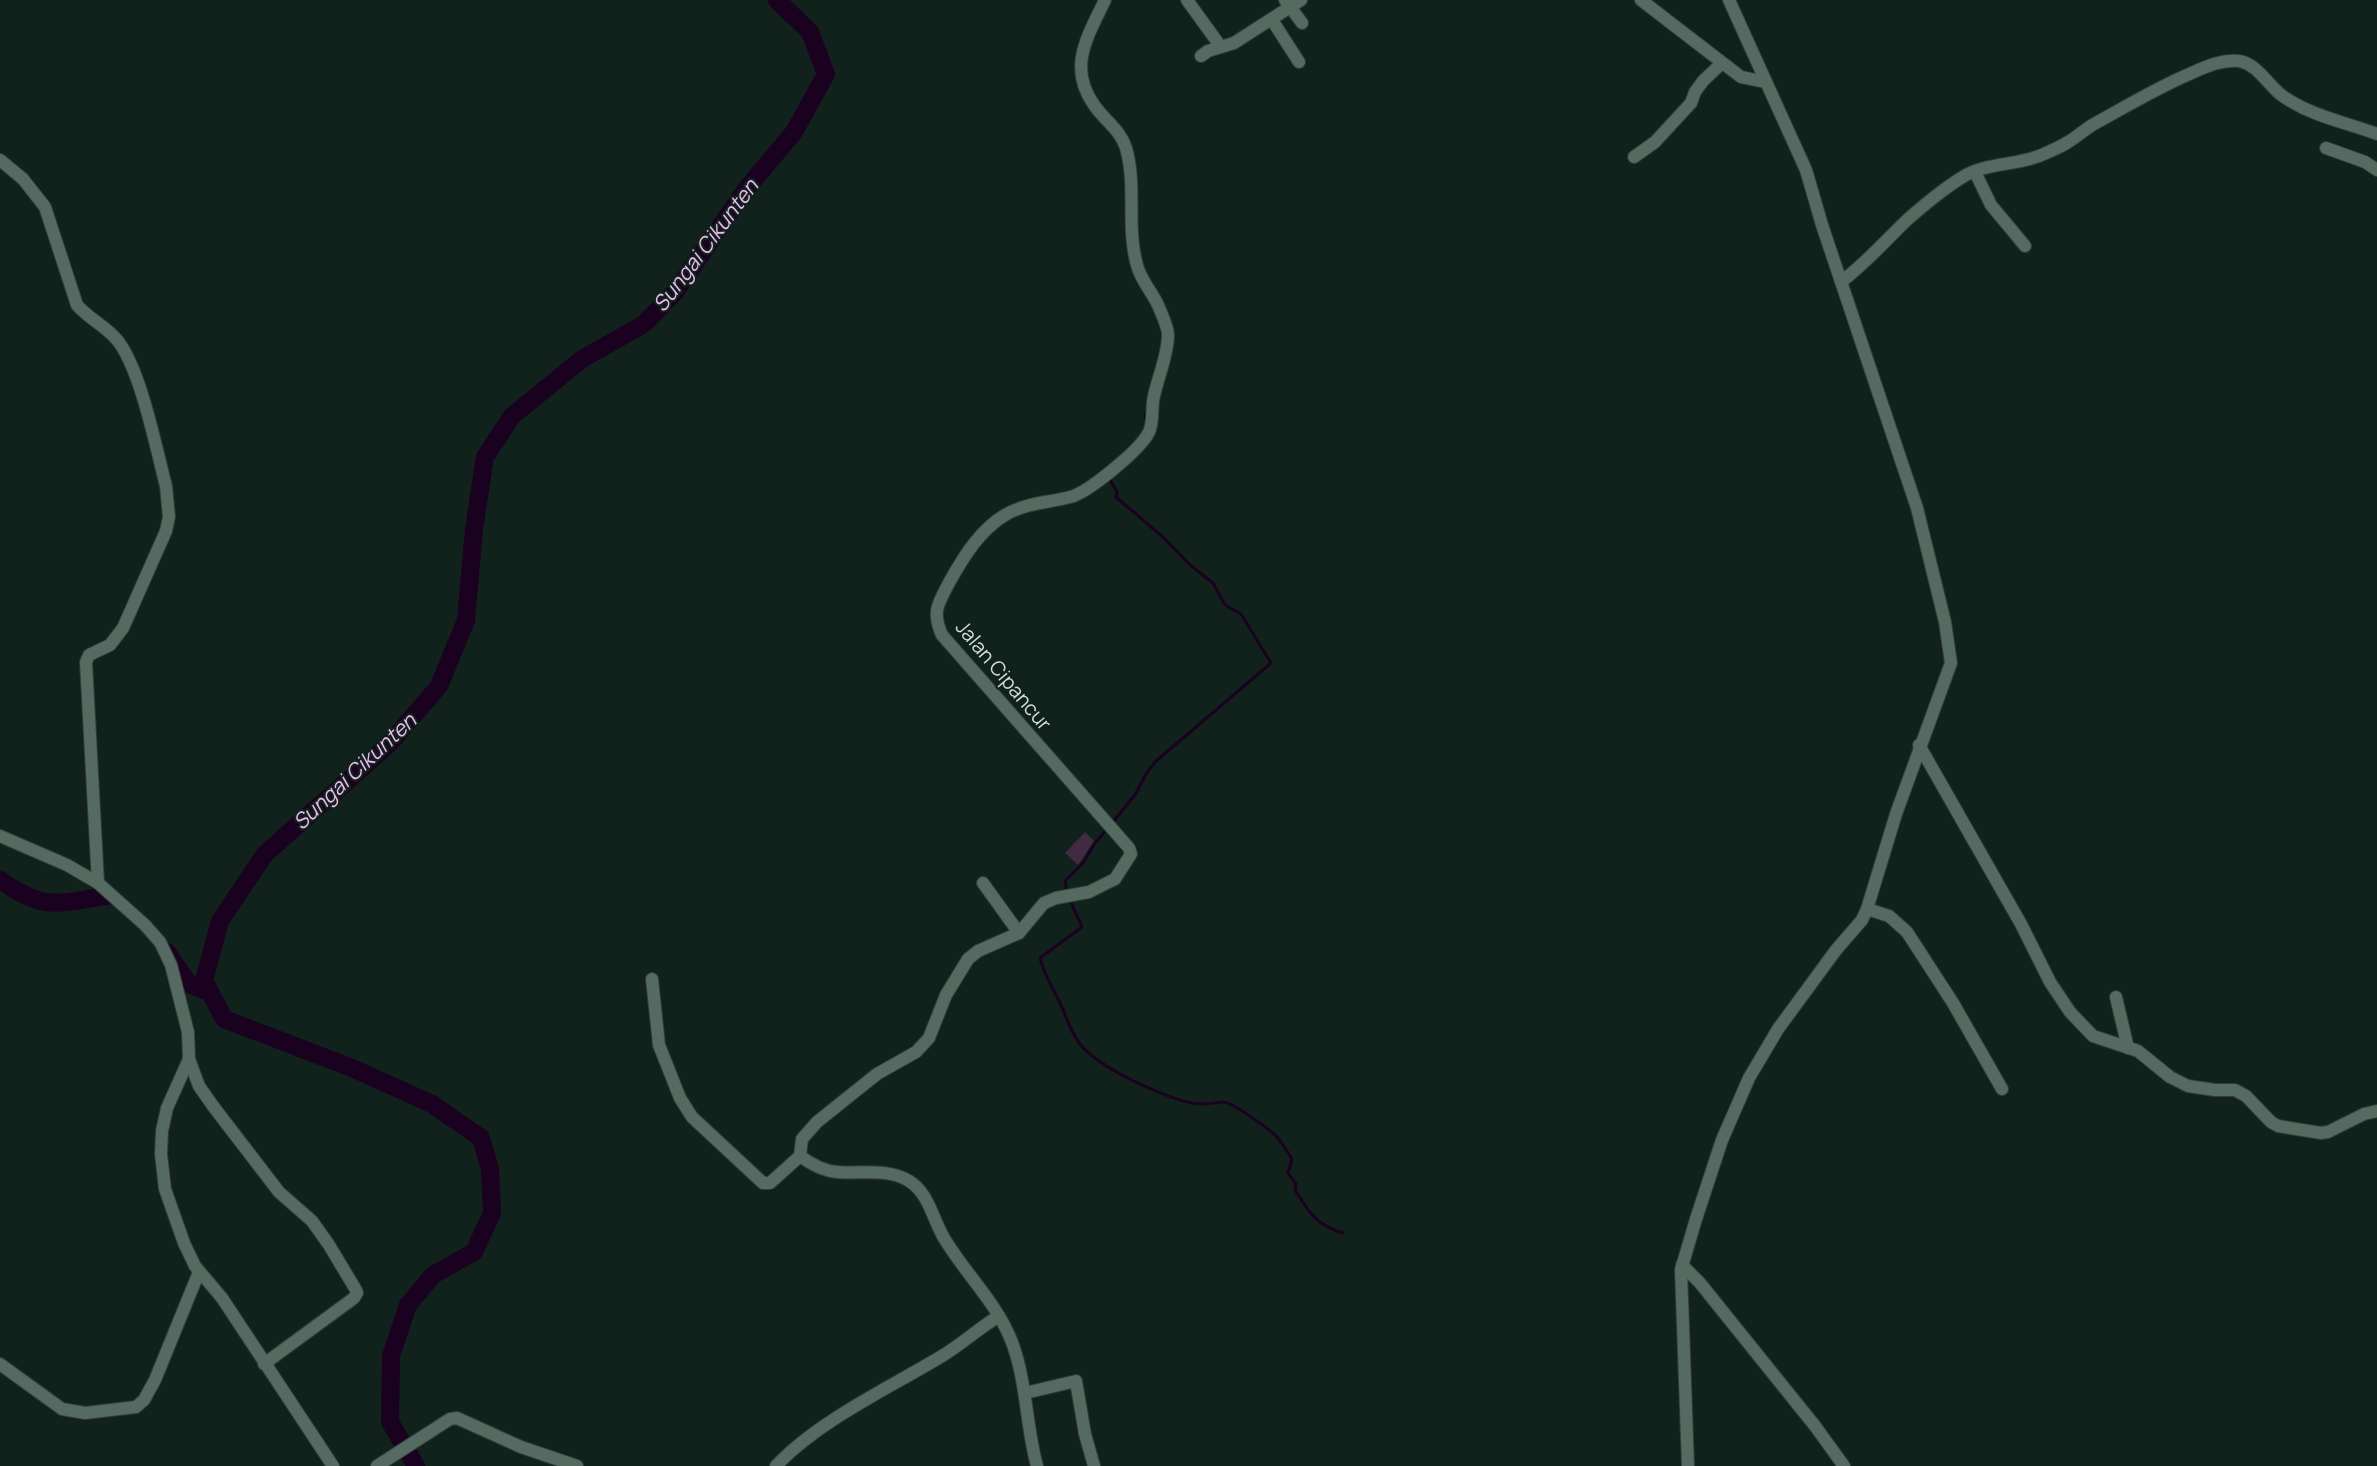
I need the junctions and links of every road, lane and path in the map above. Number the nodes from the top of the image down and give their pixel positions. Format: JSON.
{"nodes":[{"id":1,"x":1105,"y":0,"type":"edge"},
{"id":2,"x":1187,"y":0,"type":"edge"},
{"id":3,"x":1641,"y":0,"type":"edge"},
{"id":4,"x":1729,"y":0,"type":"edge"},
{"id":5,"x":1293,"y":2,"type":"edge"},
{"id":6,"x":1272,"y":20,"type":"junction"},
{"id":7,"x":1302,"y":23,"type":"dead end"},
{"id":8,"x":1221,"y":47,"type":"junction"},
{"id":9,"x":1201,"y":56,"type":"dead end"},
{"id":10,"x":1299,"y":62,"type":"dead end"},
{"id":11,"x":1722,"y":63,"type":"junction"},
{"id":12,"x":1766,"y":82,"type":"junction"},
{"id":13,"x":2377,"y":134,"type":"edge"},
{"id":14,"x":2326,"y":148,"type":"dead end"},
{"id":15,"x":1634,"y":157,"type":"dead end"},
{"id":16,"x":0,"y":160,"type":"edge"},
{"id":17,"x":2377,"y":170,"type":"edge"},
{"id":18,"x":1975,"y":172,"type":"junction"},
{"id":19,"x":2025,"y":246,"type":"dead end"},
{"id":20,"x":1841,"y":282,"type":"junction"},
{"id":21,"x":1919,"y":745,"type":"junction"},
{"id":22,"x":0,"y":836,"type":"edge"},
{"id":23,"x":98,"y":883,"type":"junction"},
{"id":24,"x":983,"y":883,"type":"dead end"},
{"id":25,"x":1867,"y":909,"type":"junction"},
{"id":26,"x":1019,"y":933,"type":"junction"},
{"id":27,"x":652,"y":979,"type":"dead end"},
{"id":28,"x":2116,"y":998,"type":"dead end"},
{"id":29,"x":2128,"y":1048,"type":"junction"},
{"id":30,"x":189,"y":1059,"type":"junction"},
{"id":31,"x":2002,"y":1089,"type":"dead end"},
{"id":32,"x":2377,"y":1111,"type":"edge"},
{"id":33,"x":800,"y":1156,"type":"junction"},
{"id":34,"x":1682,"y":1265,"type":"junction"},
{"id":35,"x":199,"y":1272,"type":"junction"},
{"id":36,"x":999,"y":1316,"type":"junction"},
{"id":37,"x":0,"y":1364,"type":"edge"},
{"id":38,"x":264,"y":1364,"type":"junction"},
{"id":39,"x":1025,"y":1393,"type":"junction"},
{"id":40,"x":333,"y":1466,"type":"edge"},
{"id":41,"x":376,"y":1466,"type":"edge"},
{"id":42,"x":577,"y":1466,"type":"edge"},
{"id":43,"x":776,"y":1466,"type":"edge"},
{"id":44,"x":1037,"y":1466,"type":"edge"},
{"id":45,"x":1094,"y":1466,"type":"edge"},
{"id":46,"x":1688,"y":1466,"type":"edge"},
{"id":47,"x":1844,"y":1466,"type":"edge"}],
"edges":[{"from":1,"to":26,"type":"street","name":"Jalan Cipancur"},
{"from":2,"to":8,"type":"street"},
{"from":3,"to":11,"type":"street"},
{"from":4,"to":12,"type":"street"},
{"from":5,"to":6,"type":"street"},
{"from":5,"to":7,"type":"street"},
{"from":6,"to":8,"type":"street"},
{"from":6,"to":10,"type":"street"},
{"from":8,"to":9,"type":"street"},
{"from":11,"to":12,"type":"street"},
{"from":11,"to":15,"type":"street"},
{"from":12,"to":20,"type":"street"},
{"from":13,"to":18,"type":"street"},
{"from":14,"to":17,"type":"street"},
{"from":16,"to":23,"type":"street"},
{"from":18,"to":19,"type":"street"},
{"from":18,"to":20,"type":"street"},
{"from":20,"to":21,"type":"street"},
{"from":21,"to":25,"type":"street"},
{"from":21,"to":29,"type":"street"},
{"from":22,"to":23,"type":"street"},
{"from":23,"to":30,"type":"street"},
{"from":24,"to":26,"type":"street"},
{"from":25,"to":31,"type":"street"},
{"from":25,"to":34,"type":"street"},
{"from":26,"to":33,"type":"street","name":"Jalan Cipancur"},
{"from":27,"to":33,"type":"street"},
{"from":28,"to":29,"type":"street"},
{"from":29,"to":32,"type":"street"},
{"from":30,"to":35,"type":"street"},
{"from":30,"to":38,"type":"street"},
{"from":33,"to":36,"type":"street"},
{"from":34,"to":46,"type":"street"},
{"from":34,"to":47,"type":"street"},
{"from":35,"to":37,"type":"street"},
{"from":35,"to":38,"type":"street"},
{"from":36,"to":39,"type":"street"},
{"from":36,"to":43,"type":"street"},
{"from":38,"to":40,"type":"street"},
{"from":39,"to":44,"type":"street"},
{"from":39,"to":45,"type":"street"},
{"from":41,"to":42,"type":"street"}]}
